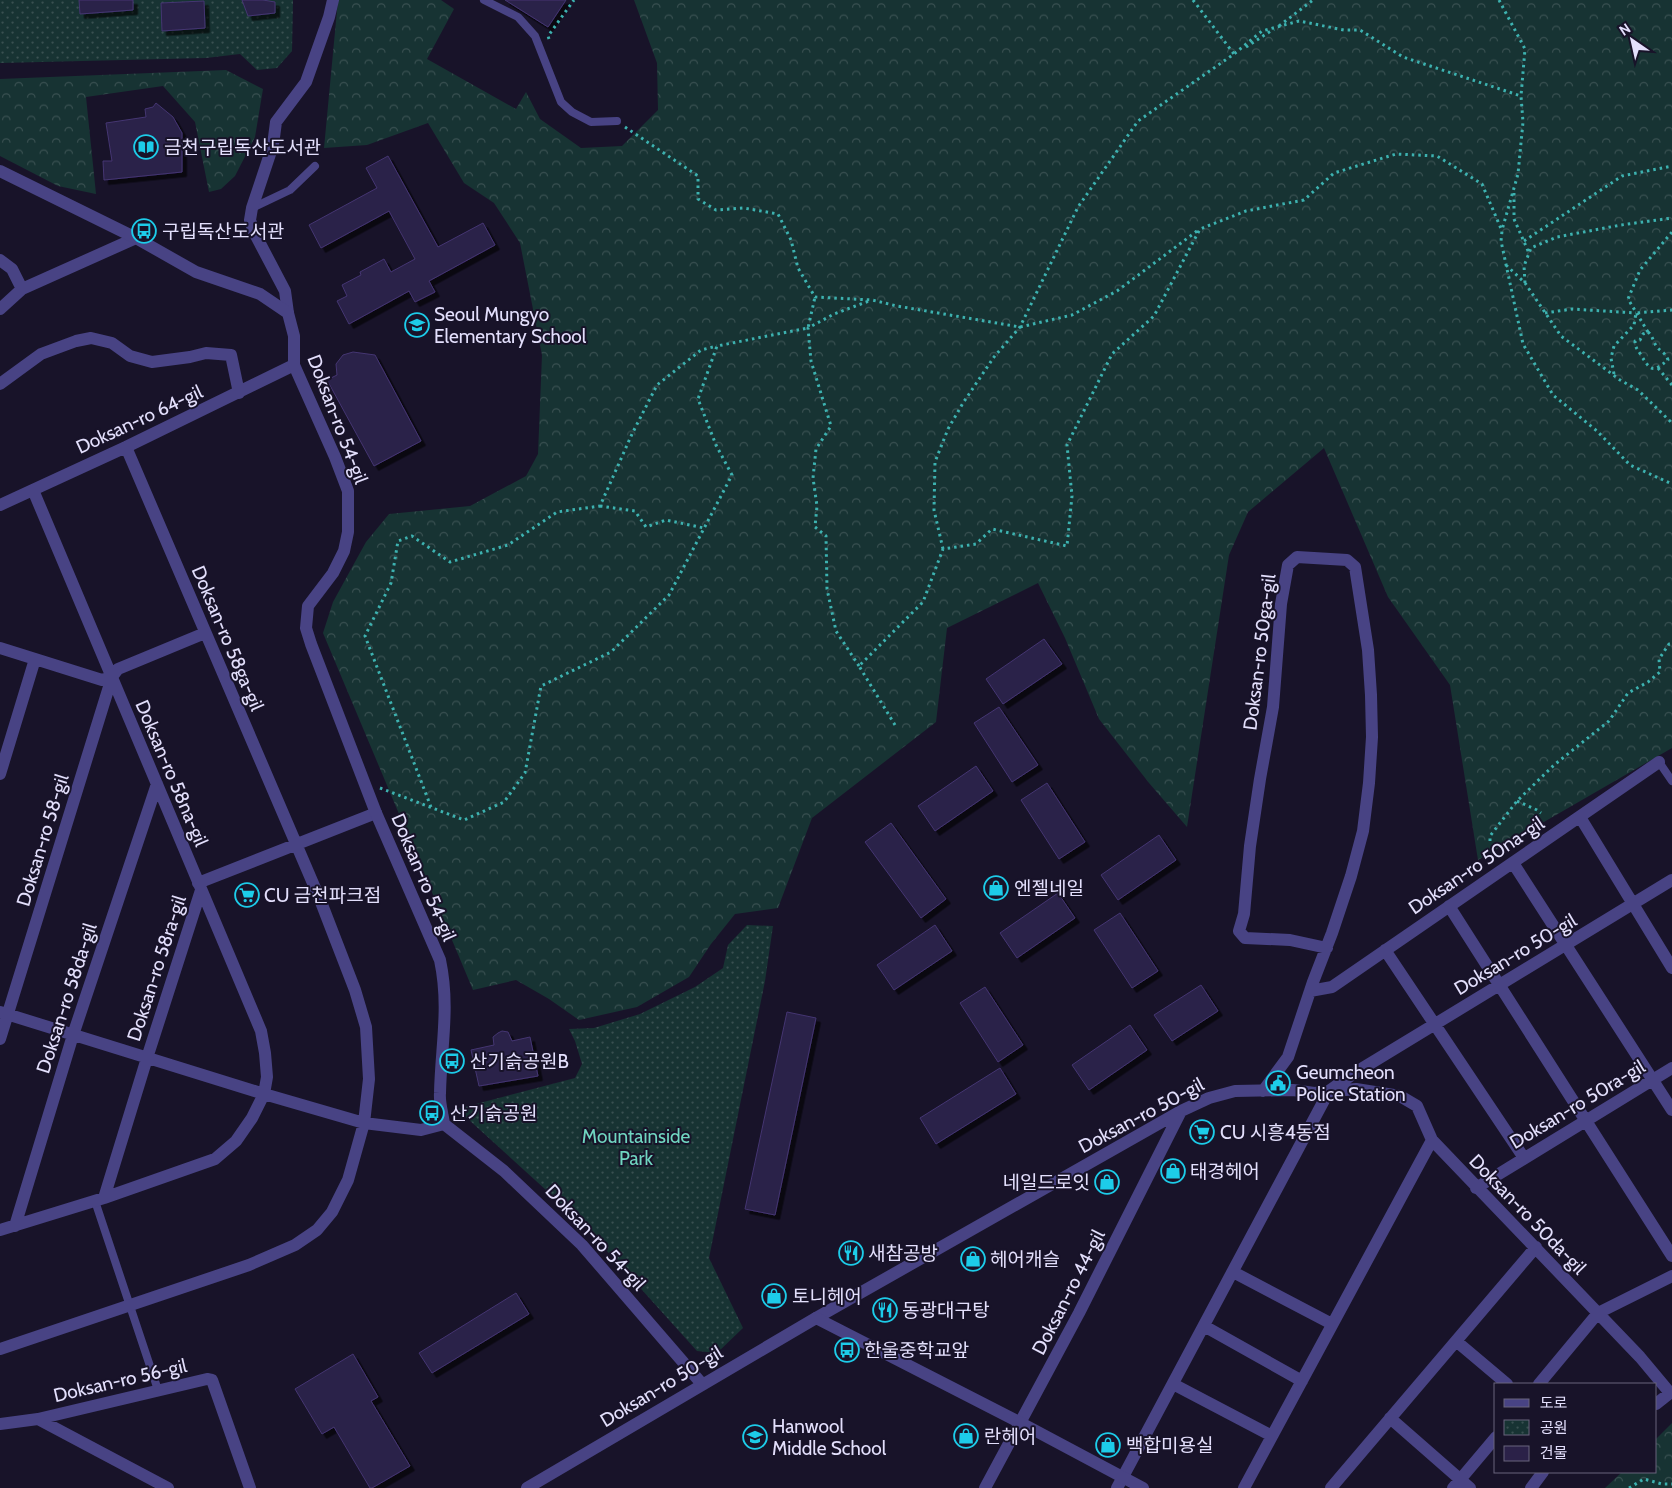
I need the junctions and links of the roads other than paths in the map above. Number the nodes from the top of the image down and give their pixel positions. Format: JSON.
{"nodes":[{"id":1,"x":333,"y":0,"type":"edge"},
{"id":2,"x":484,"y":0,"type":"edge"},
{"id":3,"x":617,"y":121,"type":"road end"},
{"id":4,"x":315,"y":166,"type":"dead end"},
{"id":5,"x":0,"y":171,"type":"edge"},
{"id":6,"x":252,"y":208,"type":"junction"},
{"id":7,"x":136,"y":238,"type":"junction"},
{"id":8,"x":0,"y":260,"type":"edge"},
{"id":9,"x":22,"y":289,"type":"junction"},
{"id":10,"x":0,"y":309,"type":"edge"},
{"id":11,"x":288,"y":313,"type":"junction"},
{"id":12,"x":294,"y":365,"type":"junction"},
{"id":13,"x":0,"y":384,"type":"edge"},
{"id":14,"x":239,"y":392,"type":"junction"},
{"id":15,"x":126,"y":447,"type":"junction"},
{"id":16,"x":33,"y":490,"type":"junction"},
{"id":17,"x":0,"y":505,"type":"edge"},
{"id":18,"x":205,"y":633,"type":"junction"},
{"id":19,"x":0,"y":648,"type":"edge"},
{"id":20,"x":35,"y":659,"type":"junction"},
{"id":21,"x":112,"y":677,"type":"junction"},
{"id":22,"x":1659,"y":762,"type":"joint"},
{"id":23,"x":0,"y":774,"type":"edge"},
{"id":24,"x":1672,"y":781,"type":"edge"},
{"id":25,"x":157,"y":784,"type":"junction"},
{"id":26,"x":376,"y":813,"type":"junction"},
{"id":27,"x":1580,"y":817,"type":"junction"},
{"id":28,"x":296,"y":845,"type":"junction"},
{"id":29,"x":1513,"y":863,"type":"junction"},
{"id":30,"x":1672,"y":880,"type":"edge"},
{"id":31,"x":200,"y":887,"type":"junction"},
{"id":32,"x":1633,"y":904,"type":"junction"},
{"id":33,"x":1449,"y":906,"type":"junction"},
{"id":34,"x":1566,"y":945,"type":"junction"},
{"id":35,"x":1326,"y":948,"type":"junction"},
{"id":36,"x":1385,"y":950,"type":"junction"},
{"id":37,"x":1672,"y":968,"type":"edge"},
{"id":38,"x":1500,"y":985,"type":"junction"},
{"id":39,"x":1310,"y":991,"type":"junction"},
{"id":40,"x":4,"y":1014,"type":"edge"},
{"id":41,"x":1435,"y":1024,"type":"junction"},
{"id":42,"x":73,"y":1035,"type":"junction"},
{"id":43,"x":0,"y":1039,"type":"edge"},
{"id":44,"x":147,"y":1058,"type":"junction"},
{"id":45,"x":1672,"y":1068,"type":"edge"},
{"id":46,"x":1653,"y":1080,"type":"junction"},
{"id":47,"x":1263,"y":1091,"type":"junction"},
{"id":48,"x":1329,"y":1091,"type":"junction"},
{"id":49,"x":264,"y":1094,"type":"junction"},
{"id":50,"x":1672,"y":1110,"type":"edge"},
{"id":51,"x":1181,"y":1111,"type":"junction"},
{"id":52,"x":1586,"y":1121,"type":"junction"},
{"id":53,"x":364,"y":1123,"type":"junction"},
{"id":54,"x":444,"y":1124,"type":"junction"},
{"id":55,"x":1432,"y":1140,"type":"junction"},
{"id":56,"x":1524,"y":1158,"type":"junction"},
{"id":57,"x":1476,"y":1188,"type":"junction"},
{"id":58,"x":99,"y":1199,"type":"junction"},
{"id":59,"x":15,"y":1226,"type":"junction"},
{"id":60,"x":0,"y":1230,"type":"edge"},
{"id":61,"x":1536,"y":1247,"type":"junction"},
{"id":62,"x":1672,"y":1256,"type":"edge"},
{"id":63,"x":1233,"y":1272,"type":"junction"},
{"id":64,"x":1672,"y":1276,"type":"edge"},
{"id":65,"x":130,"y":1306,"type":"junction"},
{"id":66,"x":1598,"y":1313,"type":"junction"},
{"id":67,"x":816,"y":1318,"type":"junction"},
{"id":68,"x":1332,"y":1324,"type":"junction"},
{"id":69,"x":1204,"y":1326,"type":"junction"},
{"id":70,"x":1456,"y":1341,"type":"junction"},
{"id":71,"x":0,"y":1350,"type":"edge"},
{"id":72,"x":1302,"y":1381,"type":"junction"},
{"id":73,"x":1506,"y":1383,"type":"edge"},
{"id":74,"x":1540,"y":1383,"type":"edge"},
{"id":75,"x":702,"y":1384,"type":"junction"},
{"id":76,"x":1173,"y":1384,"type":"junction"},
{"id":77,"x":158,"y":1390,"type":"junction"},
{"id":78,"x":1657,"y":1403,"type":"edge"},
{"id":79,"x":1390,"y":1418,"type":"junction"},
{"id":80,"x":38,"y":1419,"type":"junction"},
{"id":81,"x":1020,"y":1423,"type":"junction"},
{"id":82,"x":0,"y":1424,"type":"edge"},
{"id":83,"x":1272,"y":1436,"type":"junction"},
{"id":84,"x":1494,"y":1440,"type":"edge"},
{"id":85,"x":1542,"y":1473,"type":"edge"},
{"id":86,"x":1120,"y":1483,"type":"edge"},
{"id":87,"x":1461,"y":1485,"type":"edge"},
{"id":88,"x":168,"y":1488,"type":"edge"},
{"id":89,"x":250,"y":1488,"type":"edge"},
{"id":90,"x":527,"y":1488,"type":"edge"},
{"id":91,"x":985,"y":1488,"type":"edge"},
{"id":92,"x":1143,"y":1488,"type":"edge"},
{"id":93,"x":1244,"y":1488,"type":"edge"},
{"id":94,"x":1330,"y":1488,"type":"edge"},
{"id":95,"x":1531,"y":1488,"type":"edge"}],
"edges":[{"from":1,"to":6,"type":"street","name":"Doksan-ro 54-gil"},
{"from":2,"to":3,"type":"lane"},
{"from":4,"to":6,"type":"lane"},
{"from":5,"to":7,"type":"street"},
{"from":6,"to":11,"type":"street","name":"Doksan-ro 54-gil"},
{"from":7,"to":9,"type":"street"},
{"from":7,"to":11,"type":"street"},
{"from":8,"to":9,"type":"street"},
{"from":9,"to":10,"type":"street"},
{"from":11,"to":12,"type":"street","name":"Doksan-ro 54-gil"},
{"from":12,"to":14,"type":"street","name":"Doksan-ro 64-gil"},
{"from":12,"to":26,"type":"street","name":"Doksan-ro 54-gil"},
{"from":13,"to":14,"type":"street"},
{"from":14,"to":15,"type":"street","name":"Doksan-ro 64-gil"},
{"from":15,"to":16,"type":"street","name":"Doksan-ro 64-gil"},
{"from":15,"to":18,"type":"street","name":"Doksan-ro 58ga-gil"},
{"from":16,"to":17,"type":"street","name":"Doksan-ro 64-gil"},
{"from":16,"to":21,"type":"street","name":"Doksan-ro 58na-gil"},
{"from":18,"to":21,"type":"street"},
{"from":18,"to":28,"type":"street","name":"Doksan-ro 58ga-gil"},
{"from":19,"to":20,"type":"street"},
{"from":20,"to":21,"type":"street"},
{"from":20,"to":23,"type":"street"},
{"from":21,"to":25,"type":"street","name":"Doksan-ro 58na-gil"},
{"from":21,"to":40,"type":"street","name":"Doksan-ro 58-gil"},
{"from":22,"to":24,"type":"lane"},
{"from":22,"to":27,"type":"street","name":"Doksan-ro 50na-gil"},
{"from":25,"to":31,"type":"street","name":"Doksan-ro 58na-gil"},
{"from":25,"to":42,"type":"street","name":"Doksan-ro 58da-gil"},
{"from":26,"to":28,"type":"street"},
{"from":26,"to":54,"type":"street","name":"Doksan-ro 54-gil"},
{"from":27,"to":29,"type":"street","name":"Doksan-ro 50na-gil"},
{"from":27,"to":32,"type":"street"},
{"from":28,"to":31,"type":"street"},
{"from":28,"to":53,"type":"street","name":"Doksan-ro 58ga-gil"},
{"from":29,"to":33,"type":"street","name":"Doksan-ro 50na-gil"},
{"from":29,"to":34,"type":"street"},
{"from":30,"to":32,"type":"street","name":"Doksan-ro 50-gil"},
{"from":31,"to":44,"type":"street","name":"Doksan-ro 58ra-gil"},
{"from":31,"to":49,"type":"street","name":"Doksan-ro 58na-gil"},
{"from":32,"to":34,"type":"street","name":"Doksan-ro 50-gil"},
{"from":32,"to":37,"type":"street"},
{"from":33,"to":36,"type":"street","name":"Doksan-ro 50na-gil"},
{"from":33,"to":38,"type":"street"},
{"from":34,"to":38,"type":"street","name":"Doksan-ro 50-gil"},
{"from":34,"to":46,"type":"street"},
{"from":35,"to":35,"type":"street","name":"Doksan-ro 50ga-gil"},
{"from":35,"to":39,"type":"street","name":"Doksan-ro 50ga-gil"},
{"from":36,"to":39,"type":"street","name":"Doksan-ro 50na-gil"},
{"from":36,"to":41,"type":"street"},
{"from":38,"to":41,"type":"street","name":"Doksan-ro 50-gil"},
{"from":38,"to":52,"type":"street"},
{"from":39,"to":47,"type":"street","name":"Doksan-ro 50ga-gil"},
{"from":40,"to":42,"type":"street"},
{"from":40,"to":43,"type":"street","name":"Doksan-ro 58-gil"},
{"from":41,"to":48,"type":"street","name":"Doksan-ro 50-gil"},
{"from":41,"to":56,"type":"street"},
{"from":42,"to":44,"type":"street","name":"Doksan-ro 58ra-gil"},
{"from":42,"to":59,"type":"street","name":"Doksan-ro 58da-gil"},
{"from":44,"to":49,"type":"street"},
{"from":44,"to":58,"type":"street","name":"Doksan-ro 58ra-gil"},
{"from":45,"to":46,"type":"street","name":"Doksan-ro 50ra-gil"},
{"from":46,"to":50,"type":"street"},
{"from":46,"to":52,"type":"street","name":"Doksan-ro 50ra-gil"},
{"from":47,"to":48,"type":"street","name":"Doksan-ro 50-gil"},
{"from":47,"to":51,"type":"street","name":"Doksan-ro 50-gil"},
{"from":48,"to":55,"type":"street","name":"Doksan-ro 50da-gil"},
{"from":48,"to":63,"type":"street"},
{"from":49,"to":53,"type":"street"},
{"from":49,"to":58,"type":"street","name":"Doksan-ro 58na-gil"},
{"from":51,"to":67,"type":"street","name":"Doksan-ro 50-gil"},
{"from":51,"to":81,"type":"street","name":"Doksan-ro 44-gil"},
{"from":52,"to":56,"type":"street","name":"Doksan-ro 50ra-gil"},
{"from":52,"to":62,"type":"street"},
{"from":53,"to":54,"type":"street"},
{"from":53,"to":65,"type":"street","name":"Doksan-ro 58ga-gil"},
{"from":54,"to":75,"type":"street","name":"Doksan-ro 54-gil"},
{"from":55,"to":57,"type":"street","name":"Doksan-ro 50da-gil"},
{"from":55,"to":68,"type":"street"},
{"from":56,"to":57,"type":"street","name":"Doksan-ro 50ra-gil"},
{"from":57,"to":61,"type":"street","name":"Doksan-ro 50da-gil"},
{"from":58,"to":59,"type":"street","name":"Doksan-ro 58na-gil"},
{"from":58,"to":65,"type":"lane"},
{"from":59,"to":60,"type":"street","name":"Doksan-ro 58na-gil"},
{"from":61,"to":66,"type":"street","name":"Doksan-ro 50da-gil"},
{"from":61,"to":70,"type":"street"},
{"from":63,"to":68,"type":"street"},
{"from":63,"to":69,"type":"street"},
{"from":64,"to":66,"type":"street"},
{"from":65,"to":71,"type":"street","name":"Doksan-ro 58ga-gil"},
{"from":65,"to":77,"type":"lane"},
{"from":66,"to":74,"type":"street"},
{"from":66,"to":78,"type":"street","name":"Doksan-ro 50da-gil"},
{"from":67,"to":75,"type":"street","name":"Doksan-ro 50-gil"},
{"from":67,"to":81,"type":"street"},
{"from":68,"to":72,"type":"street"},
{"from":69,"to":72,"type":"street"},
{"from":69,"to":76,"type":"street"},
{"from":70,"to":73,"type":"street"},
{"from":70,"to":79,"type":"street"},
{"from":72,"to":83,"type":"street"},
{"from":75,"to":90,"type":"street","name":"Doksan-ro 50-gil"},
{"from":76,"to":83,"type":"street"},
{"from":76,"to":86,"type":"street"},
{"from":77,"to":80,"type":"street","name":"Doksan-ro 56-gil"},
{"from":77,"to":89,"type":"street","name":"Doksan-ro 56-gil"},
{"from":79,"to":87,"type":"street"},
{"from":79,"to":94,"type":"street"},
{"from":80,"to":82,"type":"street","name":"Doksan-ro 56-gil"},
{"from":80,"to":88,"type":"street","name":"Doksan-ro 56-gil"},
{"from":81,"to":86,"type":"street"},
{"from":81,"to":91,"type":"street","name":"Doksan-ro 44-gil"},
{"from":83,"to":93,"type":"street"},
{"from":84,"to":87,"type":"street"},
{"from":85,"to":95,"type":"street"},
{"from":86,"to":92,"type":"street"}]}
